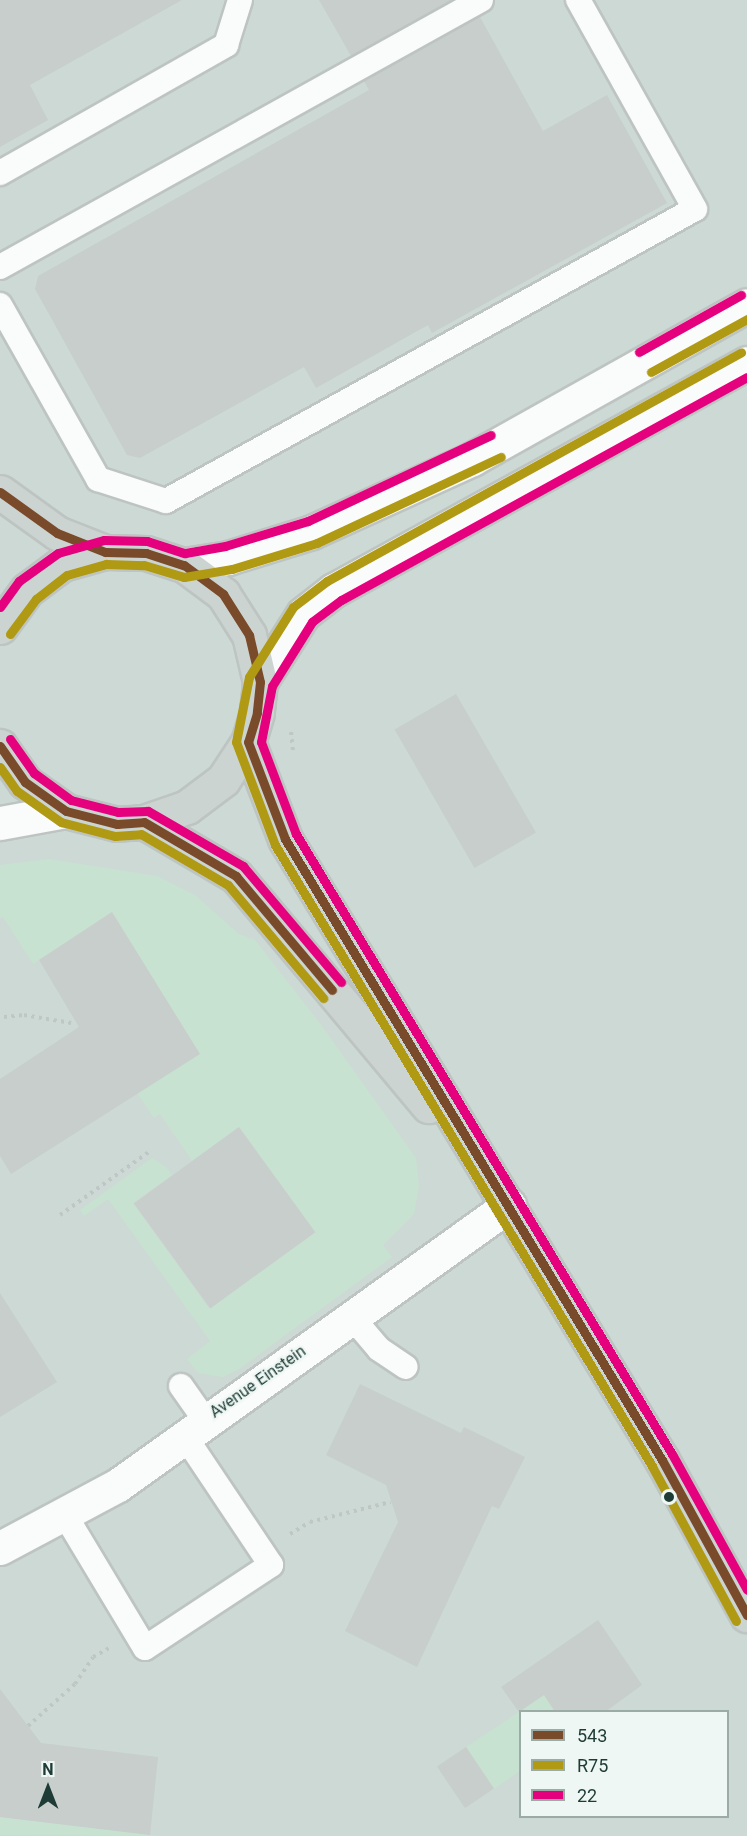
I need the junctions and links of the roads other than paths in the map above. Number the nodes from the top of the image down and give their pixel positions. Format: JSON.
{"nodes":[{"id":1,"x":240,"y":0,"type":"edge"},
{"id":2,"x":481,"y":0,"type":"edge"},
{"id":3,"x":579,"y":0,"type":"edge"},
{"id":4,"x":0,"y":173,"type":"edge"},
{"id":5,"x":0,"y":267,"type":"edge"},
{"id":6,"x":0,"y":305,"type":"edge"},
{"id":7,"x":747,"y":305,"type":"edge"},
{"id":8,"x":747,"y":363,"type":"edge"},
{"id":9,"x":0,"y":492,"type":"edge"},
{"id":10,"x":105,"y":552,"type":"junction"},
{"id":11,"x":184,"y":565,"type":"junction"},
{"id":12,"x":0,"y":626,"type":"edge"},
{"id":13,"x":260,"y":682,"type":"junction"},
{"id":14,"x":248,"y":742,"type":"junction"},
{"id":15,"x":0,"y":746,"type":"edge"},
{"id":16,"x":66,"y":811,"type":"junction"},
{"id":17,"x":144,"y":822,"type":"junction"},
{"id":18,"x":0,"y":823,"type":"edge"},
{"id":19,"x":509,"y":1205,"type":"junction"},
{"id":20,"x":351,"y":1316,"type":"junction"},
{"id":21,"x":406,"y":1367,"type":"dead end"},
{"id":22,"x":181,"y":1386,"type":"dead end"},
{"id":23,"x":195,"y":1427,"type":"junction"},
{"id":24,"x":65,"y":1515,"type":"junction"},
{"id":25,"x":0,"y":1548,"type":"edge"},
{"id":26,"x":747,"y":1616,"type":"edge"}],
"edges":[{"from":1,"to":4,"type":"lane"},
{"from":2,"to":5,"type":"lane"},
{"from":3,"to":6,"type":"lane"},
{"from":7,"to":11,"type":"main road"},
{"from":8,"to":13,"type":"main road"},
{"from":9,"to":10,"type":"main road"},
{"from":10,"to":11,"type":"main road"},
{"from":10,"to":12,"type":"main road"},
{"from":11,"to":13,"type":"main road"},
{"from":13,"to":14,"type":"main road"},
{"from":14,"to":17,"type":"main road"},
{"from":14,"to":19,"type":"main road"},
{"from":15,"to":16,"type":"main road"},
{"from":16,"to":17,"type":"main road"},
{"from":16,"to":18,"type":"main road"},
{"from":17,"to":19,"type":"main road"},
{"from":19,"to":20,"type":"main road","name":"Avenue Einstein"},
{"from":19,"to":26,"type":"main road"},
{"from":20,"to":21,"type":"lane"},
{"from":20,"to":23,"type":"main road","name":"Avenue Einstein"},
{"from":22,"to":23,"type":"lane"},
{"from":23,"to":24,"type":"main road","name":"Avenue Einstein"},
{"from":23,"to":24,"type":"lane"},
{"from":24,"to":25,"type":"main road","name":"Avenue Einstein"}]}
